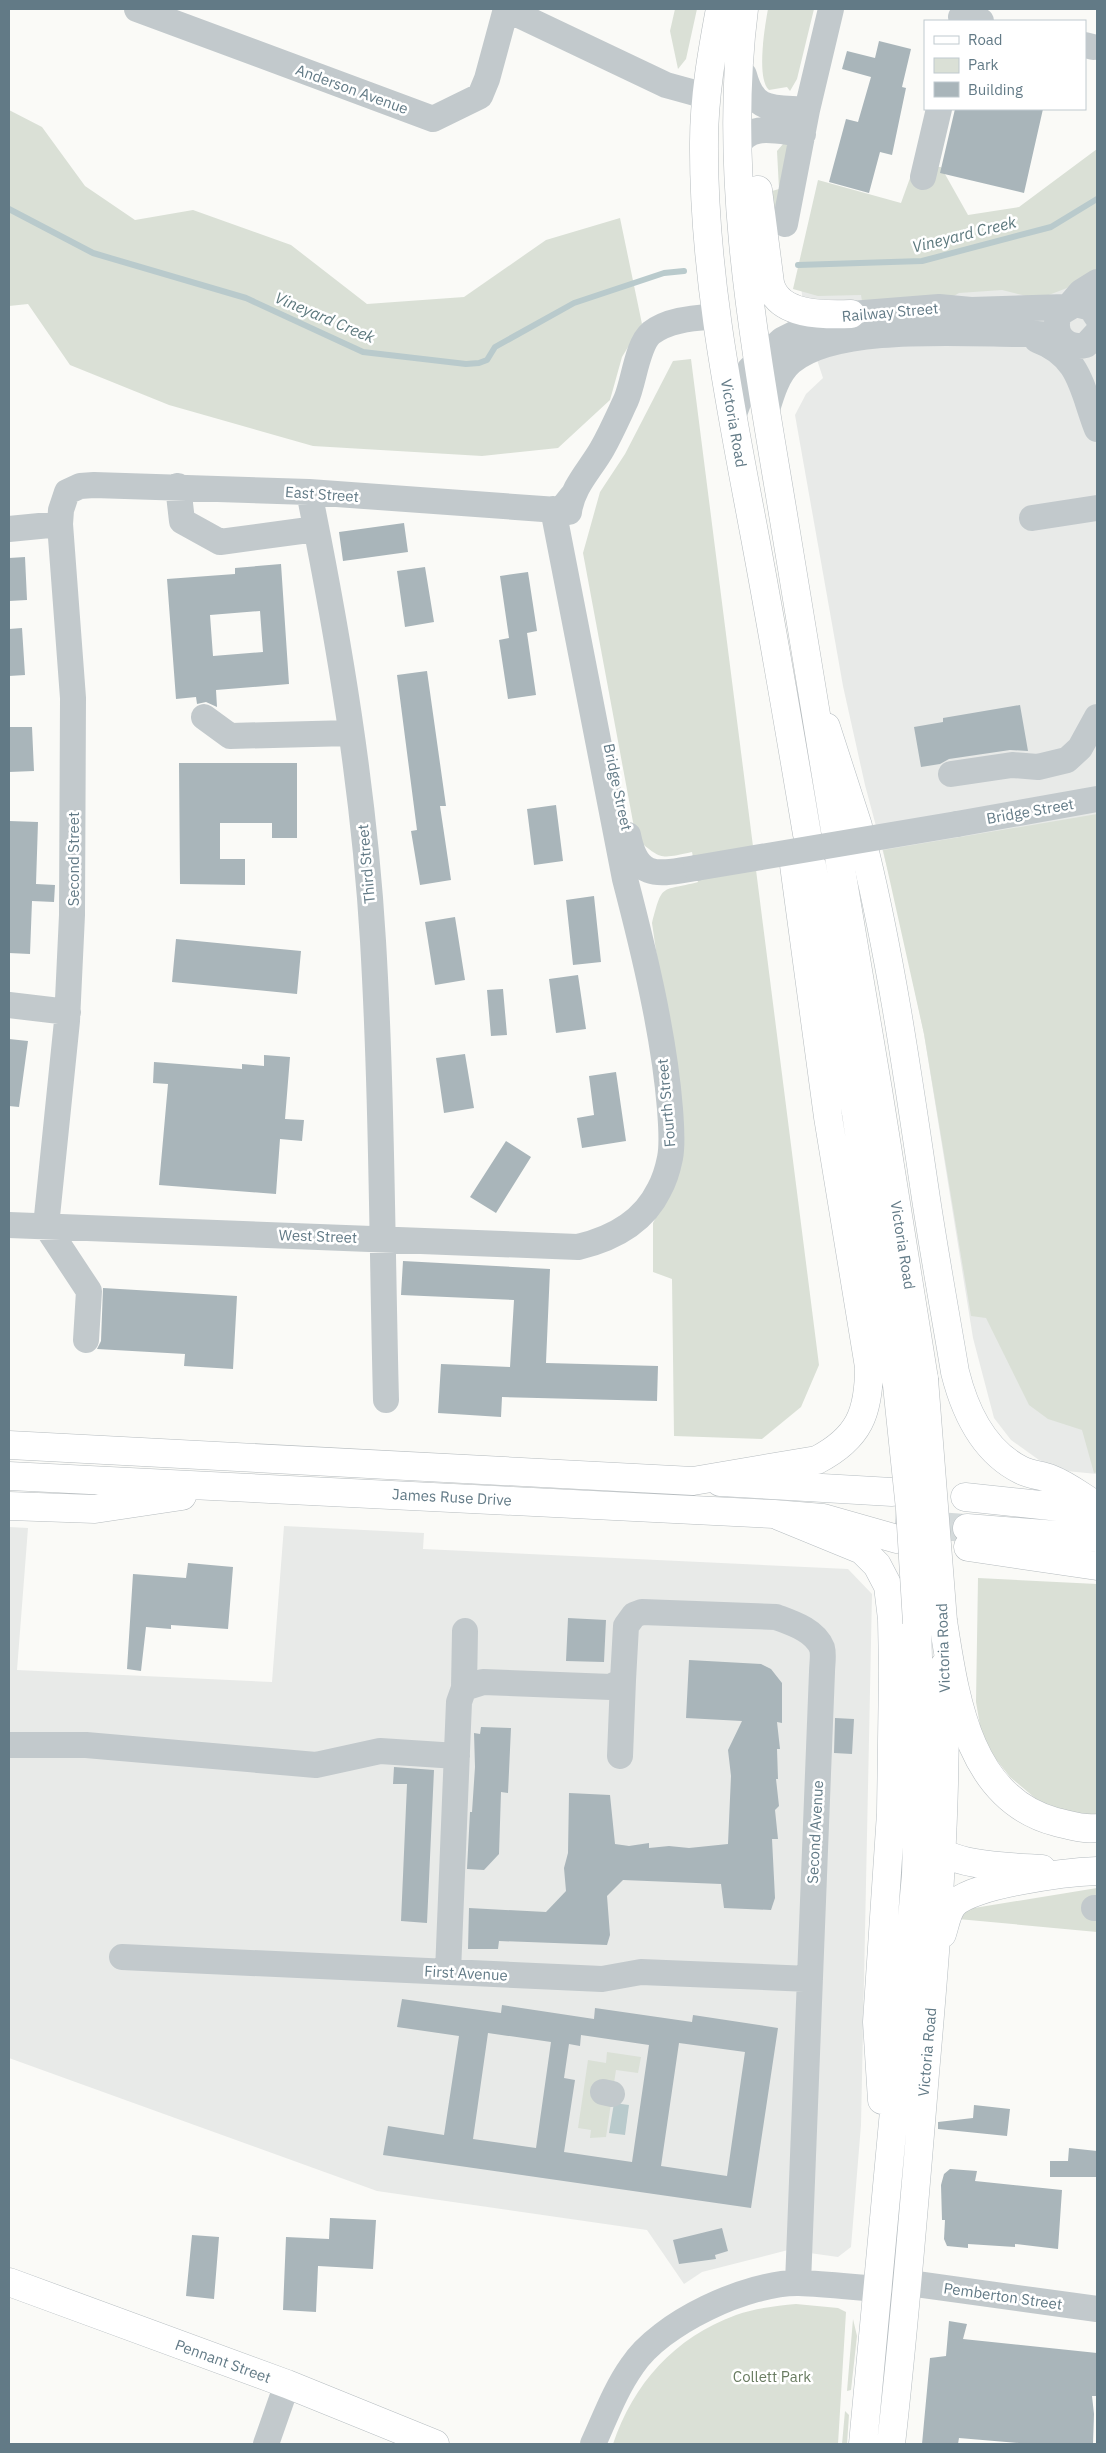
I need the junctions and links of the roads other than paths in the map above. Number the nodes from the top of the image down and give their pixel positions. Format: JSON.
{"nodes":[{"id":1,"x":137,"y":9,"type":"edge"},
{"id":2,"x":506,"y":9,"type":"edge"},
{"id":3,"x":831,"y":9,"type":"edge"},
{"id":4,"x":735,"y":14,"type":"edge"},
{"id":5,"x":744,"y":75,"type":"junction"},
{"id":6,"x":706,"y":96,"type":"junction"},
{"id":7,"x":939,"y":110,"type":"edge"},
{"id":8,"x":805,"y":122,"type":"junction"},
{"id":9,"x":746,"y":139,"type":"junction"},
{"id":10,"x":923,"y":177,"type":"dead end"},
{"id":11,"x":785,"y":224,"type":"dead end"},
{"id":12,"x":1097,"y":282,"type":"edge"},
{"id":13,"x":1068,"y":306,"type":"junction"},
{"id":14,"x":851,"y":314,"type":"junction"},
{"id":15,"x":1097,"y":318,"type":"edge"},
{"id":16,"x":718,"y":322,"type":"junction"},
{"id":17,"x":1097,"y":333,"type":"edge"},
{"id":18,"x":1020,"y":334,"type":"junction"},
{"id":19,"x":1067,"y":343,"type":"junction"},
{"id":20,"x":757,"y":362,"type":"junction"},
{"id":21,"x":790,"y":363,"type":"junction"},
{"id":22,"x":1097,"y":397,"type":"edge"},
{"id":23,"x":766,"y":413,"type":"junction"},
{"id":24,"x":733,"y":417,"type":"junction"},
{"id":25,"x":1097,"y":429,"type":"edge"},
{"id":26,"x":178,"y":486,"type":"junction"},
{"id":27,"x":67,"y":492,"type":"joint"},
{"id":28,"x":309,"y":492,"type":"junction"},
{"id":29,"x":562,"y":503,"type":"junction"},
{"id":30,"x":1097,"y":508,"type":"edge"},
{"id":31,"x":1032,"y":518,"type":"dead end"},
{"id":32,"x":60,"y":524,"type":"junction"},
{"id":33,"x":9,"y":529,"type":"edge"},
{"id":34,"x":316,"y":529,"type":"junction"},
{"id":35,"x":1097,"y":717,"type":"edge"},
{"id":36,"x":204,"y":718,"type":"dead end"},
{"id":37,"x":351,"y":733,"type":"junction"},
{"id":38,"x":951,"y":774,"type":"dead end"},
{"id":39,"x":1097,"y":799,"type":"edge"},
{"id":40,"x":846,"y":828,"type":"dead end"},
{"id":41,"x":799,"y":835,"type":"dead end"},
{"id":42,"x":865,"y":852,"type":"dead end"},
{"id":43,"x":839,"y":857,"type":"dead end"},
{"id":44,"x":639,"y":933,"type":"joint"},
{"id":45,"x":9,"y":1004,"type":"edge"},
{"id":46,"x":68,"y":1012,"type":"junction"},
{"id":47,"x":9,"y":1225,"type":"edge"},
{"id":48,"x":46,"y":1226,"type":"junction"},
{"id":49,"x":623,"y":1230,"type":"joint"},
{"id":50,"x":382,"y":1239,"type":"junction"},
{"id":51,"x":86,"y":1340,"type":"dead end"},
{"id":52,"x":386,"y":1400,"type":"dead end"},
{"id":53,"x":9,"y":1444,"type":"edge"},
{"id":54,"x":9,"y":1476,"type":"edge"},
{"id":55,"x":693,"y":1481,"type":"junction"},
{"id":56,"x":211,"y":1486,"type":"junction"},
{"id":57,"x":892,"y":1492,"type":"tunnel mouth"},
{"id":58,"x":965,"y":1497,"type":"tunnel mouth"},
{"id":59,"x":9,"y":1506,"type":"edge"},
{"id":60,"x":1097,"y":1506,"type":"edge"},
{"id":61,"x":1097,"y":1511,"type":"edge"},
{"id":62,"x":774,"y":1514,"type":"junction"},
{"id":63,"x":896,"y":1531,"type":"tunnel mouth"},
{"id":64,"x":1097,"y":1538,"type":"edge"},
{"id":65,"x":1097,"y":1566,"type":"edge"},
{"id":66,"x":930,"y":1622,"type":"junction"},
{"id":67,"x":465,"y":1631,"type":"dead end"},
{"id":68,"x":623,"y":1680,"type":"junction"},
{"id":69,"x":464,"y":1688,"type":"junction"},
{"id":70,"x":9,"y":1746,"type":"edge"},
{"id":71,"x":457,"y":1756,"type":"junction"},
{"id":72,"x":620,"y":1756,"type":"dead end"},
{"id":73,"x":919,"y":1817,"type":"junction"},
{"id":74,"x":1097,"y":1828,"type":"edge"},
{"id":75,"x":941,"y":1852,"type":"junction"},
{"id":76,"x":1092,"y":1871,"type":"edge"},
{"id":77,"x":936,"y":1951,"type":"junction"},
{"id":78,"x":122,"y":1957,"type":"dead end"},
{"id":79,"x":448,"y":1972,"type":"junction"},
{"id":80,"x":810,"y":1979,"type":"junction"},
{"id":81,"x":888,"y":2178,"type":"junction"},
{"id":82,"x":9,"y":2282,"type":"edge"},
{"id":83,"x":798,"y":2283,"type":"junction"},
{"id":84,"x":909,"y":2283,"type":"junction"},
{"id":85,"x":879,"y":2289,"type":"junction"},
{"id":86,"x":1097,"y":2310,"type":"edge"},
{"id":87,"x":288,"y":2384,"type":"junction"},
{"id":88,"x":266,"y":2444,"type":"edge"},
{"id":89,"x":435,"y":2444,"type":"edge"},
{"id":90,"x":593,"y":2444,"type":"edge"},
{"id":91,"x":863,"y":2444,"type":"edge"},
{"id":92,"x":891,"y":2444,"type":"edge"}],
"edges":[{"from":1,"to":2,"type":"street","name":"Anderson Avenue"},
{"from":2,"to":6,"type":"street"},
{"from":3,"to":8,"type":"street"},
{"from":4,"to":5,"type":"main road"},
{"from":4,"to":6,"type":"main road","name":"Victoria Road"},
{"from":4,"to":9,"type":"main road"},
{"from":5,"to":8,"type":"street"},
{"from":5,"to":9,"type":"main road"},
{"from":6,"to":16,"type":"main road","name":"Victoria Road"},
{"from":7,"to":10,"type":"street"},
{"from":8,"to":9,"type":"street"},
{"from":8,"to":11,"type":"street"},
{"from":9,"to":14,"type":"main road"},
{"from":9,"to":20,"type":"main road"},
{"from":12,"to":13,"type":"street"},
{"from":13,"to":14,"type":"street","name":"Railway Street"},
{"from":13,"to":15,"type":"street","name":"Railway Street"},
{"from":13,"to":19,"type":"street"},
{"from":14,"to":20,"type":"street","name":"Railway Street"},
{"from":16,"to":20,"type":"street"},
{"from":16,"to":24,"type":"main road","name":"Victoria Road"},
{"from":16,"to":29,"type":"street","name":"Bridge Street"},
{"from":17,"to":19,"type":"street"},
{"from":18,"to":19,"type":"street","name":"Railway Street"},
{"from":18,"to":21,"type":"street","name":"Railway Street"},
{"from":18,"to":25,"type":"street"},
{"from":19,"to":22,"type":"street"},
{"from":20,"to":21,"type":"street"},
{"from":20,"to":23,"type":"main road"},
{"from":20,"to":24,"type":"street"},
{"from":21,"to":23,"type":"street"},
{"from":23,"to":40,"type":"main road"},
{"from":24,"to":41,"type":"main road","name":"Victoria Road"},
{"from":26,"to":27,"type":"street","name":"East Street"},
{"from":26,"to":28,"type":"street","name":"East Street"},
{"from":26,"to":34,"type":"street"},
{"from":27,"to":32,"type":"street","name":"Second Street"},
{"from":28,"to":29,"type":"street","name":"East Street"},
{"from":28,"to":34,"type":"street","name":"Third Street"},
{"from":29,"to":39,"type":"street","name":"Bridge Street","bridge":true},
{"from":29,"to":44,"type":"street","name":"Bridge Street"},
{"from":30,"to":31,"type":"street"},
{"from":32,"to":33,"type":"street"},
{"from":32,"to":46,"type":"street","name":"Second Street"},
{"from":34,"to":37,"type":"street","name":"Third Street"},
{"from":35,"to":38,"type":"street"},
{"from":36,"to":37,"type":"street"},
{"from":37,"to":50,"type":"street","name":"Third Street"},
{"from":42,"to":60,"type":"main road"},
{"from":43,"to":66,"type":"main road","name":"Victoria Road","bridge":true},
{"from":44,"to":49,"type":"street","name":"Fourth Street"},
{"from":45,"to":46,"type":"street"},
{"from":46,"to":48,"type":"street","name":"Second Street"},
{"from":47,"to":48,"type":"street","name":"West Street"},
{"from":48,"to":50,"type":"street","name":"West Street"},
{"from":48,"to":51,"type":"street"},
{"from":49,"to":50,"type":"street","name":"West Street"},
{"from":50,"to":52,"type":"street","name":"Third Street"},
{"from":53,"to":55,"type":"main road","name":"James Ruse Drive"},
{"from":54,"to":56,"type":"main road","name":"James Ruse Drive"},
{"from":55,"to":57,"type":"main road","name":"James Ruse Drive"},
{"from":55,"to":66,"type":"main road","name":"Victoria Road","bridge":true},
{"from":56,"to":59,"type":"main road"},
{"from":56,"to":62,"type":"main road","name":"James Ruse Drive"},
{"from":58,"to":61,"type":"main road"},
{"from":62,"to":63,"type":"main road","name":"James Ruse Drive"},
{"from":62,"to":81,"type":"main road"},
{"from":64,"to":65,"type":"main road"},
{"from":66,"to":73,"type":"main road","name":"Victoria Road"},
{"from":66,"to":74,"type":"main road"},
{"from":66,"to":75,"type":"main road","name":"Victoria Road"},
{"from":67,"to":69,"type":"street"},
{"from":68,"to":69,"type":"street"},
{"from":68,"to":72,"type":"street","name":"Second Avenue"},
{"from":68,"to":80,"type":"street","name":"Second Avenue"},
{"from":69,"to":71,"type":"street"},
{"from":70,"to":71,"type":"street"},
{"from":71,"to":79,"type":"street"},
{"from":73,"to":75,"type":"main road"},
{"from":73,"to":81,"type":"main road","name":"Victoria Road"},
{"from":75,"to":76,"type":"main road"},
{"from":75,"to":77,"type":"main road","name":"Victoria Road"},
{"from":76,"to":77,"type":"main road"},
{"from":77,"to":84,"type":"main road","name":"Victoria Road"},
{"from":78,"to":79,"type":"street","name":"First Avenue"},
{"from":79,"to":80,"type":"street","name":"First Avenue"},
{"from":80,"to":83,"type":"street","name":"Second Avenue"},
{"from":81,"to":85,"type":"main road","name":"Victoria Road"},
{"from":82,"to":87,"type":"main road","name":"Pennant Street"},
{"from":83,"to":85,"type":"street"},
{"from":83,"to":90,"type":"street"},
{"from":84,"to":86,"type":"street","name":"Pemberton Street"},
{"from":84,"to":92,"type":"main road","name":"Victoria Road"},
{"from":85,"to":91,"type":"main road","name":"Victoria Road"},
{"from":87,"to":88,"type":"street"},
{"from":87,"to":89,"type":"main road","name":"Pennant Street"}]}
